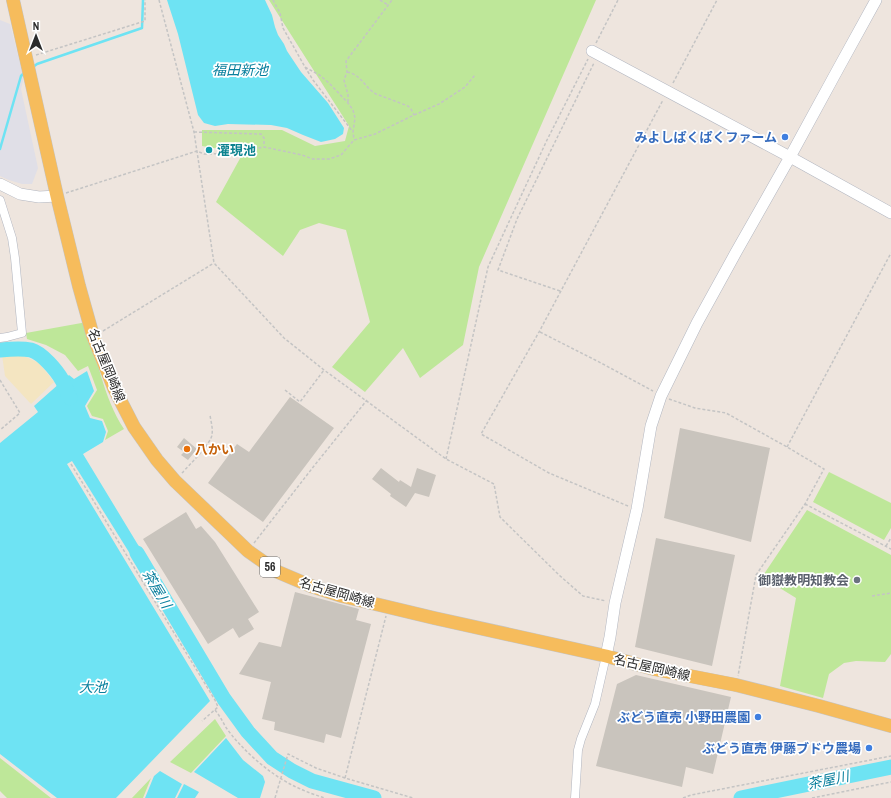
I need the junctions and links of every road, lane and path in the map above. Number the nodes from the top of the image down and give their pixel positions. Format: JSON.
{"nodes":[{"id":1,"x":13,"y":0,"type":"edge"},
{"id":2,"x":145,"y":0,"type":"edge"},
{"id":3,"x":159,"y":0,"type":"edge"},
{"id":4,"x":273,"y":0,"type":"edge"},
{"id":5,"x":380,"y":0,"type":"edge"},
{"id":6,"x":392,"y":0,"type":"edge"},
{"id":7,"x":618,"y":0,"type":"edge"},
{"id":8,"x":717,"y":0,"type":"edge"},
{"id":9,"x":876,"y":0,"type":"edge"},
{"id":10,"x":388,"y":5,"type":"junction"},
{"id":11,"x":595,"y":52,"type":"junction"},
{"id":12,"x":26,"y":58,"type":"junction"},
{"id":13,"x":305,"y":67,"type":"junction"},
{"id":14,"x":347,"y":72,"type":"junction"},
{"id":15,"x":475,"y":75,"type":"dead end"},
{"id":16,"x":668,"y":91,"type":"junction"},
{"id":17,"x":348,"y":103,"type":"junction"},
{"id":18,"x":414,"y":115,"type":"junction"},
{"id":19,"x":194,"y":132,"type":"junction"},
{"id":20,"x":353,"y":132,"type":"junction"},
{"id":21,"x":354,"y":140,"type":"junction"},
{"id":22,"x":264,"y":147,"type":"junction"},
{"id":23,"x":197,"y":151,"type":"junction"},
{"id":24,"x":790,"y":157,"type":"junction"},
{"id":25,"x":0,"y":184,"type":"edge"},
{"id":26,"x":57,"y":196,"type":"junction"},
{"id":27,"x":0,"y":200,"type":"edge"},
{"id":28,"x":891,"y":213,"type":"edge"},
{"id":29,"x":891,"y":253,"type":"edge"},
{"id":30,"x":214,"y":264,"type":"junction"},
{"id":31,"x":560,"y":291,"type":"junction"},
{"id":32,"x":539,"y":332,"type":"junction"},
{"id":33,"x":94,"y":336,"type":"junction"},
{"id":34,"x":0,"y":338,"type":"edge"},
{"id":35,"x":324,"y":370,"type":"junction"},
{"id":36,"x":0,"y":380,"type":"edge"},
{"id":37,"x":285,"y":390,"type":"dead end"},
{"id":38,"x":661,"y":396,"type":"junction"},
{"id":39,"x":367,"y":400,"type":"junction"},
{"id":40,"x":210,"y":416,"type":"dead end"},
{"id":41,"x":0,"y":430,"type":"edge"},
{"id":42,"x":787,"y":447,"type":"junction"},
{"id":43,"x":446,"y":459,"type":"junction"},
{"id":44,"x":71,"y":464,"type":"dead end"},
{"id":45,"x":176,"y":481,"type":"junction"},
{"id":46,"x":805,"y":504,"type":"junction"},
{"id":47,"x":637,"y":509,"type":"junction"},
{"id":48,"x":891,"y":538,"type":"edge"},
{"id":49,"x":886,"y":546,"type":"junction"},
{"id":50,"x":891,"y":549,"type":"edge"},
{"id":51,"x":248,"y":551,"type":"junction"},
{"id":52,"x":156,"y":570,"type":"dead end"},
{"id":53,"x":141,"y":579,"type":"junction"},
{"id":54,"x":891,"y":593,"type":"edge"},
{"id":55,"x":872,"y":596,"type":"dead end"},
{"id":56,"x":615,"y":603,"type":"junction"},
{"id":57,"x":388,"y":607,"type":"junction"},
{"id":58,"x":606,"y":656,"type":"junction"},
{"id":59,"x":736,"y":685,"type":"junction"},
{"id":60,"x":216,"y":710,"type":"junction"},
{"id":61,"x":202,"y":721,"type":"dead end"},
{"id":62,"x":891,"y":726,"type":"edge"},
{"id":63,"x":891,"y":756,"type":"edge"},
{"id":64,"x":280,"y":778,"type":"junction"},
{"id":65,"x":345,"y":778,"type":"junction"},
{"id":66,"x":891,"y":782,"type":"edge"},
{"id":67,"x":275,"y":798,"type":"edge"},
{"id":68,"x":325,"y":798,"type":"edge"},
{"id":69,"x":413,"y":798,"type":"edge"},
{"id":70,"x":575,"y":798,"type":"edge"},
{"id":71,"x":683,"y":798,"type":"edge"},
{"id":72,"x":812,"y":798,"type":"edge"}],
"edges":[{"from":1,"to":12,"type":"main road","name":"名古屋岡崎線","number":"56"},
{"from":2,"to":12,"type":"path"},
{"from":3,"to":19,"type":"path"},
{"from":4,"to":13,"type":"path"},
{"from":5,"to":10,"type":"path"},
{"from":6,"to":10,"type":"path"},
{"from":7,"to":11,"type":"path"},
{"from":8,"to":16,"type":"path"},
{"from":9,"to":24,"type":"street"},
{"from":10,"to":14,"type":"path"},
{"from":11,"to":16,"type":"street"},
{"from":11,"to":31,"type":"path"},
{"from":11,"to":43,"type":"path"},
{"from":12,"to":26,"type":"main road","name":"名古屋岡崎線","number":"56"},
{"from":13,"to":17,"type":"path"},
{"from":13,"to":20,"type":"path"},
{"from":14,"to":17,"type":"path"},
{"from":14,"to":18,"type":"path"},
{"from":15,"to":18,"type":"path"},
{"from":16,"to":24,"type":"street"},
{"from":16,"to":31,"type":"path"},
{"from":17,"to":20,"type":"path"},
{"from":18,"to":21,"type":"path"},
{"from":19,"to":22,"type":"path"},
{"from":19,"to":23,"type":"path"},
{"from":20,"to":21,"type":"path"},
{"from":21,"to":22,"type":"path"},
{"from":22,"to":23,"type":"path"},
{"from":23,"to":26,"type":"path"},
{"from":23,"to":30,"type":"path"},
{"from":24,"to":28,"type":"street"},
{"from":24,"to":38,"type":"street"},
{"from":25,"to":26,"type":"street"},
{"from":26,"to":33,"type":"main road","name":"名古屋岡崎線","number":"56"},
{"from":27,"to":34,"type":"street"},
{"from":29,"to":42,"type":"path"},
{"from":30,"to":33,"type":"path"},
{"from":30,"to":35,"type":"path"},
{"from":31,"to":32,"type":"path"},
{"from":32,"to":38,"type":"path"},
{"from":32,"to":47,"type":"path"},
{"from":33,"to":45,"type":"main road","name":"名古屋岡崎線","number":"56"},
{"from":35,"to":37,"type":"path"},
{"from":35,"to":39,"type":"path"},
{"from":36,"to":41,"type":"path"},
{"from":38,"to":42,"type":"path"},
{"from":38,"to":47,"type":"street"},
{"from":39,"to":43,"type":"path"},
{"from":39,"to":51,"type":"path"},
{"from":40,"to":45,"type":"path"},
{"from":42,"to":46,"type":"path"},
{"from":43,"to":56,"type":"path"},
{"from":44,"to":53,"type":"path"},
{"from":45,"to":51,"type":"main road","name":"名古屋岡崎線","number":"56"},
{"from":46,"to":49,"type":"path"},
{"from":46,"to":59,"type":"path"},
{"from":47,"to":56,"type":"street"},
{"from":48,"to":49,"type":"path"},
{"from":49,"to":50,"type":"path"},
{"from":51,"to":57,"type":"main road","name":"名古屋岡崎線","number":"56"},
{"from":52,"to":53,"type":"path"},
{"from":53,"to":60,"type":"path"},
{"from":54,"to":55,"type":"path"},
{"from":56,"to":58,"type":"street"},
{"from":57,"to":58,"type":"main road","name":"名古屋岡崎線","number":"56"},
{"from":57,"to":65,"type":"path"},
{"from":58,"to":59,"type":"main road","name":"名古屋岡崎線","number":"56"},
{"from":58,"to":70,"type":"street"},
{"from":59,"to":62,"type":"main road","name":"名古屋岡崎線","number":"56"},
{"from":60,"to":61,"type":"path"},
{"from":60,"to":64,"type":"path"},
{"from":63,"to":71,"type":"path"},
{"from":64,"to":65,"type":"path"},
{"from":64,"to":67,"type":"path"},
{"from":64,"to":68,"type":"path"},
{"from":65,"to":69,"type":"path"},
{"from":66,"to":72,"type":"path"}]}
